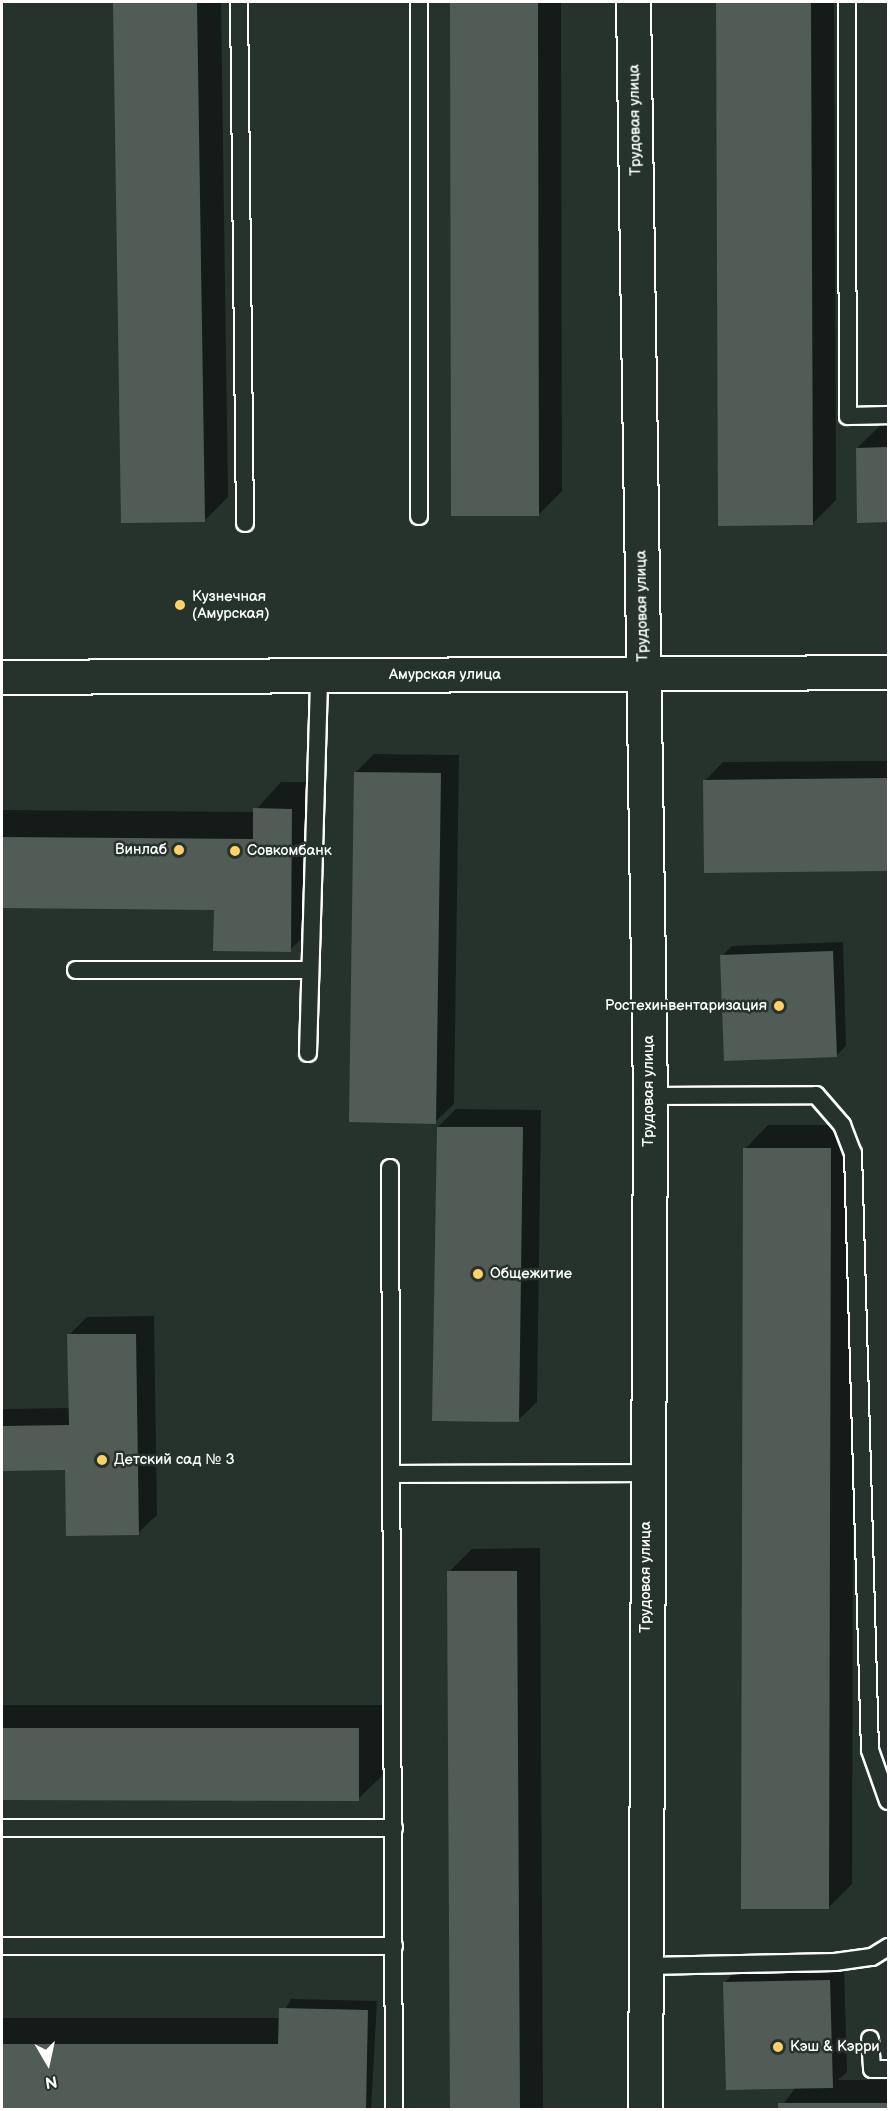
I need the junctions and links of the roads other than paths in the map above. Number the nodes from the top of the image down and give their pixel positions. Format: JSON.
{"nodes":[{"id":1,"x":239,"y":2,"type":"edge"},
{"id":2,"x":419,"y":2,"type":"edge"},
{"id":3,"x":633,"y":2,"type":"edge"},
{"id":4,"x":847,"y":2,"type":"edge"},
{"id":5,"x":888,"y":415,"type":"edge"},
{"id":6,"x":419,"y":516,"type":"dead end"},
{"id":7,"x":245,"y":523,"type":"dead end"},
{"id":8,"x":888,"y":672,"type":"edge"},
{"id":9,"x":319,"y":675,"type":"junction"},
{"id":10,"x":643,"y":675,"type":"junction"},
{"id":11,"x":2,"y":677,"type":"edge"},
{"id":12,"x":76,"y":970,"type":"dead end"},
{"id":13,"x":308,"y":970,"type":"junction"},
{"id":14,"x":308,"y":1053,"type":"dead end"},
{"id":15,"x":650,"y":1096,"type":"junction"},
{"id":16,"x":390,"y":1168,"type":"dead end"},
{"id":17,"x":645,"y":1473,"type":"junction"},
{"id":18,"x":392,"y":1474,"type":"junction"},
{"id":19,"x":888,"y":1801,"type":"edge"},
{"id":20,"x":2,"y":1828,"type":"edge"},
{"id":21,"x":394,"y":1828,"type":"junction"},
{"id":22,"x":2,"y":1946,"type":"edge"},
{"id":23,"x":394,"y":1946,"type":"junction"},
{"id":24,"x":888,"y":1947,"type":"edge"},
{"id":25,"x":647,"y":1966,"type":"junction"},
{"id":26,"x":870,"y":2039,"type":"dead end"},
{"id":27,"x":888,"y":2069,"type":"edge"},
{"id":28,"x":394,"y":2109,"type":"edge"},
{"id":29,"x":645,"y":2109,"type":"edge"}],
"edges":[{"from":1,"to":7,"type":"lane"},
{"from":2,"to":6,"type":"lane"},
{"from":3,"to":10,"type":"street","name":"Трудовая улица"},
{"from":4,"to":5,"type":"lane"},
{"from":8,"to":10,"type":"street","name":"Амурская улица"},
{"from":9,"to":10,"type":"street","name":"Амурская улица"},
{"from":9,"to":11,"type":"street","name":"Амурская улица"},
{"from":9,"to":13,"type":"lane"},
{"from":10,"to":15,"type":"street","name":"Трудовая улица"},
{"from":12,"to":13,"type":"lane"},
{"from":13,"to":14,"type":"lane"},
{"from":15,"to":17,"type":"street","name":"Трудовая улица"},
{"from":15,"to":19,"type":"lane"},
{"from":16,"to":18,"type":"lane"},
{"from":17,"to":18,"type":"lane"},
{"from":17,"to":25,"type":"street","name":"Трудовая улица"},
{"from":18,"to":21,"type":"lane"},
{"from":20,"to":21,"type":"lane"},
{"from":21,"to":23,"type":"lane"},
{"from":22,"to":23,"type":"lane"},
{"from":23,"to":28,"type":"lane"},
{"from":24,"to":25,"type":"lane"},
{"from":25,"to":29,"type":"street","name":"Трудовая улица"},
{"from":26,"to":27,"type":"lane"}]}
